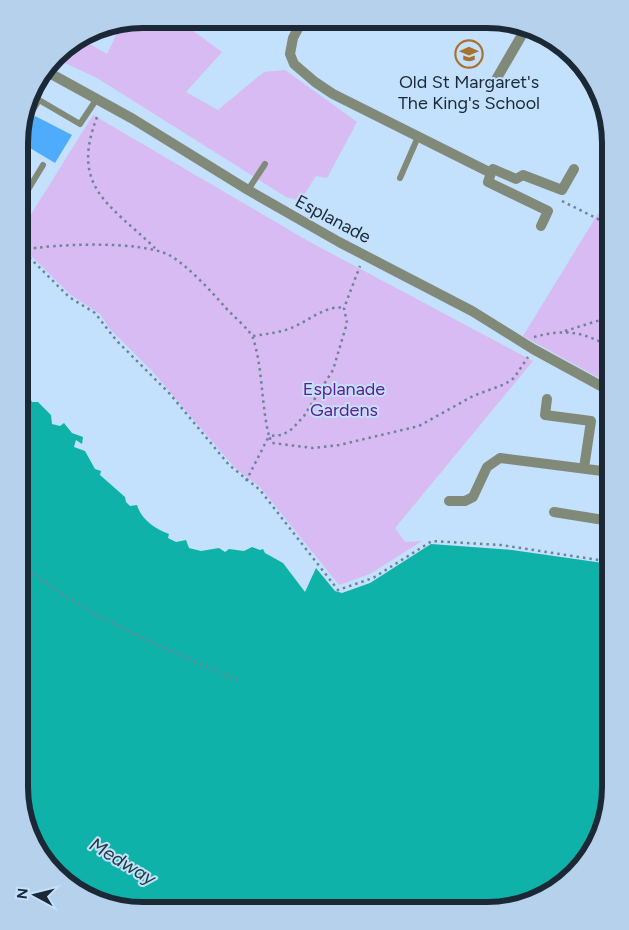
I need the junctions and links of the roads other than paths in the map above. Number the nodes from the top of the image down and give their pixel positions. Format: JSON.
{"nodes":[{"id":1,"x":299,"y":28,"type":"edge"},
{"id":2,"x":523,"y":33,"type":"edge"},
{"id":3,"x":51,"y":74,"type":"edge"},
{"id":4,"x":494,"y":84,"type":"dead end"},
{"id":5,"x":99,"y":102,"type":"junction"},
{"id":6,"x":31,"y":113,"type":"edge"},
{"id":7,"x":418,"y":137,"type":"junction"},
{"id":8,"x":265,"y":164,"type":"dead end"},
{"id":9,"x":43,"y":165,"type":"dead end"},
{"id":10,"x":574,"y":169,"type":"dead end"},
{"id":11,"x":491,"y":173,"type":"junction"},
{"id":12,"x":400,"y":178,"type":"dead end"},
{"id":13,"x":28,"y":190,"type":"edge"},
{"id":14,"x":248,"y":190,"type":"junction"},
{"id":15,"x":540,"y":226,"type":"dead end"},
{"id":16,"x":602,"y":386,"type":"edge"},
{"id":17,"x":547,"y":399,"type":"dead end"},
{"id":18,"x":584,"y":468,"type":"junction"},
{"id":19,"x":601,"y":471,"type":"edge"},
{"id":20,"x":448,"y":500,"type":"dead end"},
{"id":21,"x":554,"y":512,"type":"dead end"},
{"id":22,"x":601,"y":520,"type":"edge"}],
"edges":[{"from":1,"to":7,"type":"street"},
{"from":2,"to":4,"type":"street"},
{"from":3,"to":5,"type":"street","name":"Esplanade"},
{"from":5,"to":6,"type":"lane"},
{"from":5,"to":14,"type":"street","name":"Esplanade"},
{"from":7,"to":11,"type":"street"},
{"from":7,"to":12,"type":"lane"},
{"from":8,"to":14,"type":"lane"},
{"from":9,"to":13,"type":"lane"},
{"from":10,"to":11,"type":"street"},
{"from":11,"to":15,"type":"street"},
{"from":14,"to":16,"type":"street","name":"Esplanade"},
{"from":17,"to":18,"type":"street"},
{"from":18,"to":19,"type":"street"},
{"from":18,"to":20,"type":"street"},
{"from":21,"to":22,"type":"street"}]}
